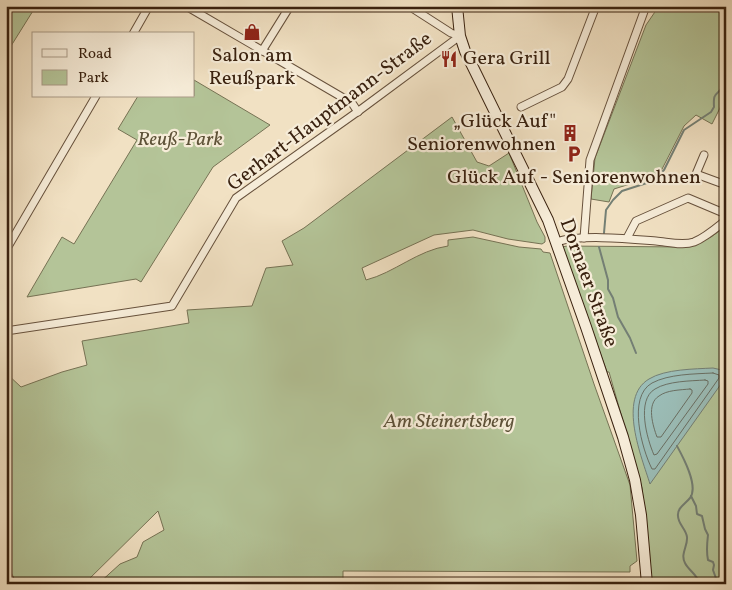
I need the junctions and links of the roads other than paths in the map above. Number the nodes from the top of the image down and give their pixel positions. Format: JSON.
{"nodes":[{"id":1,"x":149,"y":6,"type":"edge"},
{"id":2,"x":186,"y":6,"type":"edge"},
{"id":3,"x":290,"y":6,"type":"edge"},
{"id":4,"x":408,"y":6,"type":"edge"},
{"id":5,"x":458,"y":6,"type":"edge"},
{"id":6,"x":596,"y":6,"type":"edge"},
{"id":7,"x":646,"y":6,"type":"edge"},
{"id":8,"x":134,"y":32,"type":"edge"},
{"id":9,"x":460,"y":36,"type":"junction"},
{"id":10,"x":262,"y":51,"type":"junction"},
{"id":11,"x":95,"y":98,"type":"edge"},
{"id":12,"x":521,"y":107,"type":"dead end"},
{"id":13,"x":358,"y":112,"type":"junction"},
{"id":14,"x":704,"y":155,"type":"dead end"},
{"id":15,"x":726,"y":185,"type":"edge"},
{"id":16,"x":726,"y":214,"type":"edge"},
{"id":17,"x":726,"y":220,"type":"edge"},
{"id":18,"x":584,"y":238,"type":"junction"},
{"id":19,"x":627,"y":238,"type":"junction"},
{"id":20,"x":557,"y":242,"type":"junction"},
{"id":21,"x":6,"y":250,"type":"edge"},
{"id":22,"x":8,"y":333,"type":"edge"},
{"id":23,"x":6,"y":571,"type":"edge"},
{"id":24,"x":12,"y":584,"type":"edge"},
{"id":25,"x":647,"y":584,"type":"edge"}],
"edges":[{"from":1,"to":8,"type":"street"},
{"from":2,"to":10,"type":"street"},
{"from":3,"to":10,"type":"street"},
{"from":4,"to":9,"type":"street"},
{"from":5,"to":9,"type":"main road","name":"Dornaer Straße"},
{"from":6,"to":12,"type":"street"},
{"from":7,"to":18,"type":"street"},
{"from":9,"to":13,"type":"street","name":"Gerhart-Hauptmann-Straße"},
{"from":9,"to":20,"type":"main road","name":"Dornaer Straße"},
{"from":10,"to":13,"type":"street"},
{"from":11,"to":21,"type":"street"},
{"from":13,"to":22,"type":"street","name":"Gerhart-Hauptmann-Straße"},
{"from":14,"to":15,"type":"street"},
{"from":16,"to":19,"type":"street"},
{"from":17,"to":19,"type":"street"},
{"from":18,"to":19,"type":"street"},
{"from":18,"to":20,"type":"street"},
{"from":20,"to":25,"type":"main road","name":"Dornaer Straße"},
{"from":23,"to":24,"type":"street"}]}
